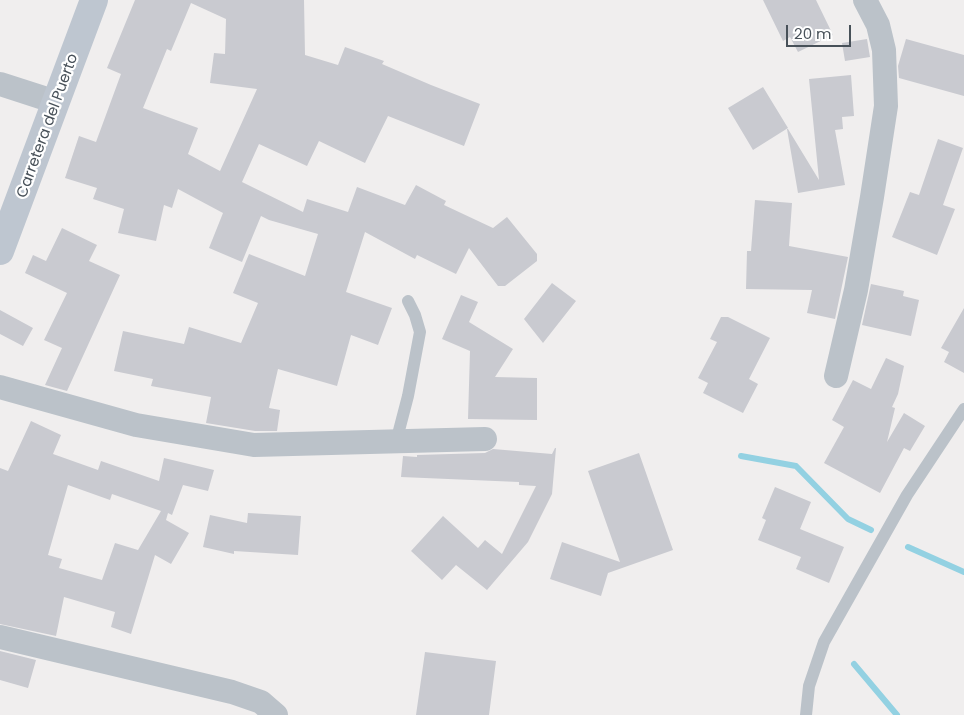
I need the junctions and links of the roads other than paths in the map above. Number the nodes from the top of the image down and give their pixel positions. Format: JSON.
{"nodes":[{"id":1,"x":94,"y":0,"type":"edge"},
{"id":2,"x":865,"y":0,"type":"edge"},
{"id":3,"x":0,"y":84,"type":"edge"},
{"id":4,"x":56,"y":102,"type":"junction"},
{"id":5,"x":0,"y":250,"type":"edge"},
{"id":6,"x":408,"y":301,"type":"dead end"},
{"id":7,"x":836,"y":376,"type":"dead end"},
{"id":8,"x":0,"y":387,"type":"edge"},
{"id":9,"x":964,"y":409,"type":"edge"},
{"id":10,"x":485,"y":439,"type":"dead end"},
{"id":11,"x":396,"y":442,"type":"junction"},
{"id":12,"x":0,"y":636,"type":"edge"},
{"id":13,"x":276,"y":715,"type":"edge"},
{"id":14,"x":806,"y":715,"type":"edge"}],
"edges":[{"from":1,"to":4,"type":"main road","name":"Carretera del Puerto"},
{"from":2,"to":7,"type":"street"},
{"from":3,"to":4,"type":"street"},
{"from":4,"to":5,"type":"main road","name":"Carretera del Puerto"},
{"from":6,"to":11,"type":"lane"},
{"from":8,"to":11,"type":"street"},
{"from":9,"to":14,"type":"lane"},
{"from":10,"to":11,"type":"street"},
{"from":12,"to":13,"type":"street"}]}
